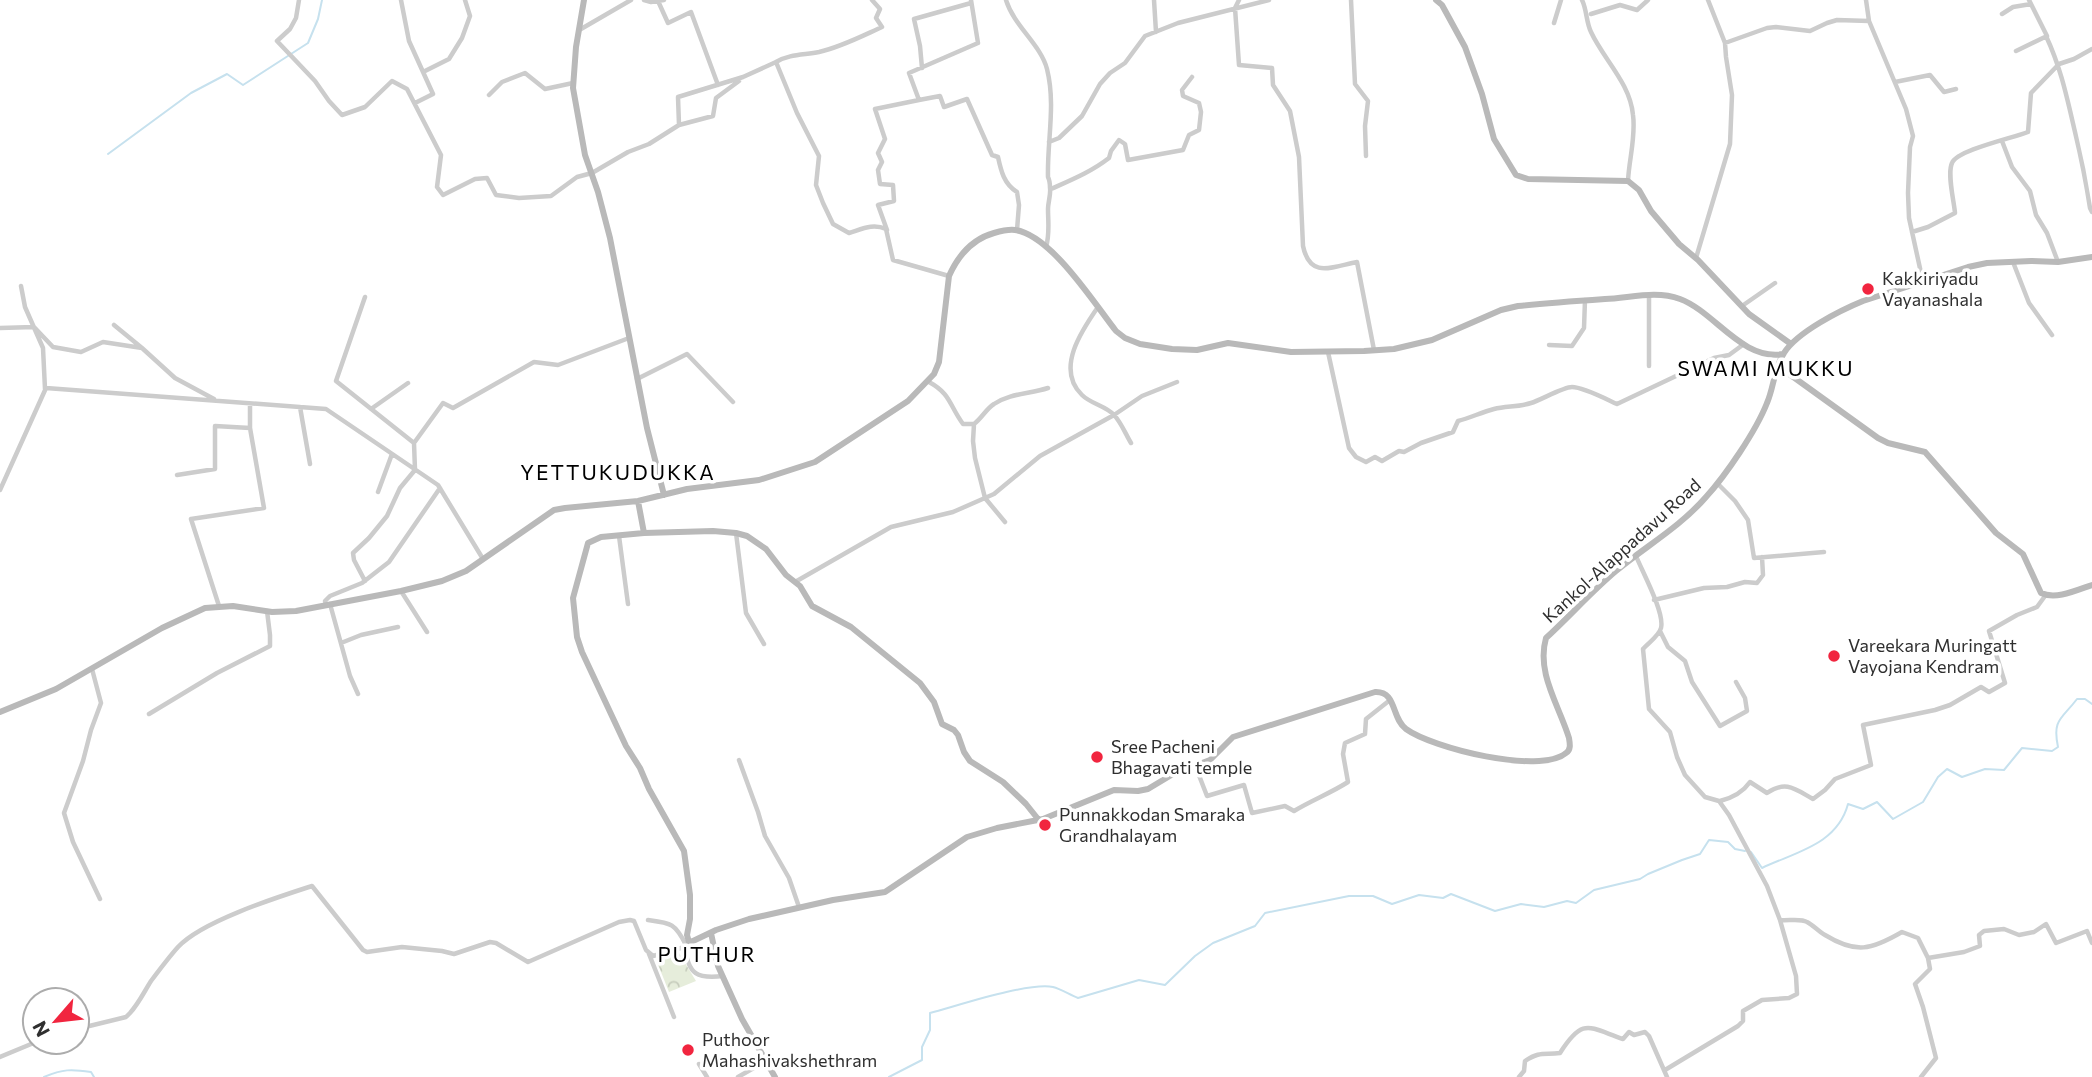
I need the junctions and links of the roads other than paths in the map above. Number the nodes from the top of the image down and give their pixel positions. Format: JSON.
{"nodes":[{"id":1,"x":299,"y":0,"type":"edge"},
{"id":2,"x":401,"y":0,"type":"edge"},
{"id":3,"x":465,"y":0,"type":"edge"},
{"id":4,"x":584,"y":0,"type":"edge"},
{"id":5,"x":631,"y":0,"type":"edge"},
{"id":6,"x":644,"y":0,"type":"edge"},
{"id":7,"x":664,"y":0,"type":"edge"},
{"id":8,"x":872,"y":0,"type":"edge"},
{"id":9,"x":1006,"y":0,"type":"edge"},
{"id":10,"x":1154,"y":0,"type":"edge"},
{"id":11,"x":1239,"y":0,"type":"edge"},
{"id":12,"x":1269,"y":0,"type":"edge"},
{"id":13,"x":1351,"y":0,"type":"edge"},
{"id":14,"x":1436,"y":0,"type":"edge"},
{"id":15,"x":1561,"y":0,"type":"edge"},
{"id":16,"x":1582,"y":0,"type":"edge"},
{"id":17,"x":1648,"y":0,"type":"edge"},
{"id":18,"x":1708,"y":0,"type":"edge"},
{"id":19,"x":1866,"y":0,"type":"edge"},
{"id":20,"x":658,"y":1,"type":"edge"},
{"id":21,"x":971,"y":1,"type":"edge"},
{"id":22,"x":2030,"y":2,"type":"edge"},
{"id":23,"x":1235,"y":8,"type":"junction"},
{"id":24,"x":1591,"y":14,"type":"dead end"},
{"id":25,"x":2003,"y":15,"type":"dead end"},
{"id":26,"x":1869,"y":21,"type":"junction"},
{"id":27,"x":1554,"y":23,"type":"dead end"},
{"id":28,"x":581,"y":29,"type":"junction"},
{"id":29,"x":1156,"y":32,"type":"junction"},
{"id":30,"x":2046,"y":37,"type":"junction"},
{"id":31,"x":1725,"y":43,"type":"junction"},
{"id":32,"x":2092,"y":48,"type":"edge"},
{"id":33,"x":2016,"y":51,"type":"dead end"},
{"id":34,"x":776,"y":62,"type":"junction"},
{"id":35,"x":2059,"y":64,"type":"junction"},
{"id":36,"x":922,"y":68,"type":"junction"},
{"id":37,"x":423,"y":72,"type":"junction"},
{"id":38,"x":1192,"y":77,"type":"dead end"},
{"id":39,"x":743,"y":78,"type":"junction"},
{"id":40,"x":1895,"y":82,"type":"junction"},
{"id":41,"x":573,"y":83,"type":"junction"},
{"id":42,"x":718,"y":85,"type":"junction"},
{"id":43,"x":1956,"y":89,"type":"dead end"},
{"id":44,"x":489,"y":95,"type":"dead end"},
{"id":45,"x":919,"y":100,"type":"junction"},
{"id":46,"x":415,"y":103,"type":"junction"},
{"id":47,"x":679,"y":125,"type":"junction"},
{"id":48,"x":2002,"y":141,"type":"junction"},
{"id":49,"x":1049,"y":142,"type":"junction"},
{"id":50,"x":1366,"y":156,"type":"dead end"},
{"id":51,"x":592,"y":173,"type":"junction"},
{"id":52,"x":1628,"y":181,"type":"junction"},
{"id":53,"x":1051,"y":190,"type":"junction"},
{"id":54,"x":2092,"y":212,"type":"edge"},
{"id":55,"x":1017,"y":230,"type":"junction"},
{"id":56,"x":1912,"y":232,"type":"junction"},
{"id":57,"x":889,"y":237,"type":"junction"},
{"id":58,"x":1045,"y":247,"type":"junction"},
{"id":59,"x":2092,"y":257,"type":"edge"},
{"id":60,"x":1696,"y":258,"type":"junction"},
{"id":61,"x":2014,"y":262,"type":"junction"},
{"id":62,"x":2058,"y":262,"type":"junction"},
{"id":63,"x":949,"y":276,"type":"junction"},
{"id":64,"x":1775,"y":283,"type":"dead end"},
{"id":65,"x":1923,"y":283,"type":"junction"},
{"id":66,"x":21,"y":286,"type":"dead end"},
{"id":67,"x":1649,"y":295,"type":"junction"},
{"id":68,"x":365,"y":297,"type":"dead end"},
{"id":69,"x":1585,"y":300,"type":"junction"},
{"id":70,"x":1098,"y":306,"type":"junction"},
{"id":71,"x":1742,"y":306,"type":"junction"},
{"id":72,"x":114,"y":325,"type":"dead end"},
{"id":73,"x":34,"y":327,"type":"junction"},
{"id":74,"x":0,"y":328,"type":"edge"},
{"id":75,"x":2052,"y":335,"type":"dead end"},
{"id":76,"x":629,"y":338,"type":"junction"},
{"id":77,"x":1744,"y":344,"type":"junction"},
{"id":78,"x":1791,"y":344,"type":"junction"},
{"id":79,"x":1549,"y":345,"type":"dead end"},
{"id":80,"x":142,"y":348,"type":"junction"},
{"id":81,"x":1374,"y":350,"type":"junction"},
{"id":82,"x":1328,"y":352,"type":"junction"},
{"id":83,"x":1783,"y":354,"type":"junction"},
{"id":84,"x":1649,"y":366,"type":"dead end"},
{"id":85,"x":1778,"y":366,"type":"junction"},
{"id":86,"x":637,"y":379,"type":"junction"},
{"id":87,"x":929,"y":382,"type":"junction"},
{"id":88,"x":1177,"y":382,"type":"dead end"},
{"id":89,"x":408,"y":383,"type":"dead end"},
{"id":90,"x":1048,"y":388,"type":"dead end"},
{"id":91,"x":46,"y":390,"type":"junction"},
{"id":92,"x":218,"y":401,"type":"junction"},
{"id":93,"x":733,"y":402,"type":"dead end"},
{"id":94,"x":250,"y":404,"type":"junction"},
{"id":95,"x":300,"y":407,"type":"junction"},
{"id":96,"x":371,"y":409,"type":"junction"},
{"id":97,"x":1114,"y":415,"type":"junction"},
{"id":98,"x":974,"y":424,"type":"junction"},
{"id":99,"x":250,"y":428,"type":"junction"},
{"id":100,"x":414,"y":443,"type":"junction"},
{"id":101,"x":1131,"y":443,"type":"dead end"},
{"id":102,"x":392,"y":454,"type":"junction"},
{"id":103,"x":310,"y":464,"type":"dead end"},
{"id":104,"x":415,"y":470,"type":"junction"},
{"id":105,"x":177,"y":475,"type":"dead end"},
{"id":106,"x":1718,"y":484,"type":"junction"},
{"id":107,"x":440,"y":488,"type":"junction"},
{"id":108,"x":0,"y":490,"type":"edge"},
{"id":109,"x":377,"y":492,"type":"dead end"},
{"id":110,"x":664,"y":495,"type":"junction"},
{"id":111,"x":985,"y":498,"type":"junction"},
{"id":112,"x":638,"y":501,"type":"junction"},
{"id":113,"x":1005,"y":522,"type":"dead end"},
{"id":114,"x":644,"y":533,"type":"junction"},
{"id":115,"x":736,"y":533,"type":"junction"},
{"id":116,"x":619,"y":535,"type":"junction"},
{"id":117,"x":1824,"y":552,"type":"dead end"},
{"id":118,"x":1636,"y":556,"type":"junction"},
{"id":119,"x":1762,"y":557,"type":"junction"},
{"id":120,"x":483,"y":560,"type":"junction"},
{"id":121,"x":365,"y":581,"type":"junction"},
{"id":122,"x":794,"y":582,"type":"junction"},
{"id":123,"x":2092,"y":585,"type":"edge"},
{"id":124,"x":401,"y":592,"type":"junction"},
{"id":125,"x":2045,"y":596,"type":"junction"},
{"id":126,"x":1654,"y":600,"type":"junction"},
{"id":127,"x":628,"y":604,"type":"dead end"},
{"id":128,"x":328,"y":605,"type":"junction"},
{"id":129,"x":219,"y":606,"type":"junction"},
{"id":130,"x":267,"y":611,"type":"junction"},
{"id":131,"x":398,"y":626,"type":"dead end"},
{"id":132,"x":1660,"y":631,"type":"junction"},
{"id":133,"x":427,"y":632,"type":"dead end"},
{"id":134,"x":341,"y":643,"type":"junction"},
{"id":135,"x":764,"y":644,"type":"dead end"},
{"id":136,"x":92,"y":669,"type":"junction"},
{"id":137,"x":1736,"y":682,"type":"dead end"},
{"id":138,"x":358,"y":694,"type":"dead end"},
{"id":139,"x":1391,"y":699,"type":"junction"},
{"id":140,"x":0,"y":712,"type":"edge"},
{"id":141,"x":149,"y":714,"type":"dead end"},
{"id":142,"x":738,"y":760,"type":"dead end"},
{"id":143,"x":1195,"y":765,"type":"junction"},
{"id":144,"x":1719,"y":801,"type":"junction"},
{"id":145,"x":1038,"y":819,"type":"junction"},
{"id":146,"x":100,"y":899,"type":"dead end"},
{"id":147,"x":799,"y":907,"type":"junction"},
{"id":148,"x":648,"y":920,"type":"dead end"},
{"id":149,"x":1780,"y":920,"type":"junction"},
{"id":150,"x":711,"y":933,"type":"junction"},
{"id":151,"x":2092,"y":943,"type":"edge"},
{"id":152,"x":686,"y":945,"type":"junction"},
{"id":153,"x":649,"y":954,"type":"junction"},
{"id":154,"x":1928,"y":958,"type":"junction"},
{"id":155,"x":723,"y":976,"type":"junction"},
{"id":156,"x":674,"y":1017,"type":"dead end"},
{"id":157,"x":91,"y":1026,"type":"edge"},
{"id":158,"x":21,"y":1048,"type":"edge"},
{"id":159,"x":0,"y":1057,"type":"edge"},
{"id":160,"x":766,"y":1061,"type":"junction"},
{"id":161,"x":699,"y":1064,"type":"dead end"},
{"id":162,"x":1665,"y":1070,"type":"junction"},
{"id":163,"x":707,"y":1077,"type":"edge"},
{"id":164,"x":738,"y":1077,"type":"edge"},
{"id":165,"x":775,"y":1077,"type":"edge"},
{"id":166,"x":1519,"y":1077,"type":"edge"},
{"id":167,"x":1667,"y":1077,"type":"edge"},
{"id":168,"x":1921,"y":1077,"type":"edge"}],
"edges":[{"from":1,"to":46,"type":"street"},
{"from":2,"to":37,"type":"street"},
{"from":3,"to":37,"type":"street"},
{"from":4,"to":28,"type":"main road"},
{"from":5,"to":28,"type":"street"},
{"from":6,"to":20,"type":"street"},
{"from":7,"to":20,"type":"street"},
{"from":8,"to":34,"type":"street"},
{"from":9,"to":49,"type":"street"},
{"from":10,"to":29,"type":"street"},
{"from":11,"to":23,"type":"street"},
{"from":12,"to":23,"type":"street"},
{"from":13,"to":50,"type":"street"},
{"from":14,"to":52,"type":"main road"},
{"from":15,"to":27,"type":"street"},
{"from":16,"to":52,"type":"street"},
{"from":17,"to":24,"type":"street"},
{"from":18,"to":31,"type":"street"},
{"from":19,"to":26,"type":"street"},
{"from":20,"to":42,"type":"street"},
{"from":21,"to":36,"type":"street"},
{"from":21,"to":36,"type":"street"},
{"from":22,"to":25,"type":"street"},
{"from":22,"to":30,"type":"street"},
{"from":23,"to":29,"type":"street"},
{"from":23,"to":81,"type":"street"},
{"from":26,"to":31,"type":"street"},
{"from":26,"to":40,"type":"street"},
{"from":28,"to":41,"type":"main road"},
{"from":29,"to":49,"type":"street"},
{"from":30,"to":33,"type":"street"},
{"from":30,"to":35,"type":"street"},
{"from":31,"to":60,"type":"street"},
{"from":32,"to":35,"type":"street"},
{"from":34,"to":39,"type":"street"},
{"from":34,"to":57,"type":"street"},
{"from":35,"to":48,"type":"street"},
{"from":35,"to":54,"type":"street"},
{"from":36,"to":45,"type":"street"},
{"from":37,"to":46,"type":"street"},
{"from":38,"to":53,"type":"street"},
{"from":39,"to":42,"type":"street"},
{"from":39,"to":47,"type":"street"},
{"from":40,"to":43,"type":"street"},
{"from":40,"to":56,"type":"street"},
{"from":41,"to":44,"type":"street"},
{"from":41,"to":51,"type":"main road"},
{"from":42,"to":47,"type":"street"},
{"from":45,"to":55,"type":"street"},
{"from":45,"to":57,"type":"street"},
{"from":46,"to":51,"type":"street"},
{"from":47,"to":51,"type":"street"},
{"from":48,"to":56,"type":"street"},
{"from":48,"to":62,"type":"street"},
{"from":49,"to":53,"type":"street"},
{"from":51,"to":76,"type":"main road"},
{"from":52,"to":60,"type":"main road"},
{"from":53,"to":58,"type":"street"},
{"from":55,"to":58,"type":"main road"},
{"from":55,"to":63,"type":"main road"},
{"from":56,"to":65,"type":"street"},
{"from":57,"to":63,"type":"street"},
{"from":58,"to":70,"type":"main road"},
{"from":59,"to":62,"type":"main road","name":"Kankol-Alappadavu Road"},
{"from":60,"to":71,"type":"main road"},
{"from":61,"to":62,"type":"main road","name":"Kankol-Alappadavu Road"},
{"from":61,"to":65,"type":"main road","name":"Kankol-Alappadavu Road"},
{"from":61,"to":75,"type":"street"},
{"from":63,"to":87,"type":"main road"},
{"from":64,"to":71,"type":"street"},
{"from":65,"to":78,"type":"main road","name":"Kankol-Alappadavu Road"},
{"from":66,"to":73,"type":"street"},
{"from":67,"to":69,"type":"main road"},
{"from":67,"to":77,"type":"main road"},
{"from":67,"to":84,"type":"street"},
{"from":68,"to":96,"type":"street"},
{"from":69,"to":79,"type":"street"},
{"from":69,"to":81,"type":"main road"},
{"from":70,"to":82,"type":"main road"},
{"from":70,"to":97,"type":"street"},
{"from":71,"to":78,"type":"main road"},
{"from":72,"to":80,"type":"street"},
{"from":73,"to":74,"type":"street"},
{"from":73,"to":80,"type":"street"},
{"from":73,"to":91,"type":"street"},
{"from":76,"to":86,"type":"main road"},
{"from":76,"to":100,"type":"street"},
{"from":77,"to":82,"type":"street"},
{"from":77,"to":83,"type":"main road"},
{"from":78,"to":83,"type":"main road","name":"Kankol-Alappadavu Road"},
{"from":80,"to":92,"type":"street"},
{"from":81,"to":82,"type":"main road"},
{"from":83,"to":85,"type":"main road","name":"Kankol-Alappadavu Road"},
{"from":85,"to":106,"type":"main road","name":"Kankol-Alappadavu Road"},
{"from":85,"to":125,"type":"main road"},
{"from":86,"to":93,"type":"street"},
{"from":86,"to":110,"type":"main road"},
{"from":87,"to":98,"type":"street"},
{"from":87,"to":110,"type":"main road"},
{"from":88,"to":97,"type":"street"},
{"from":89,"to":96,"type":"street"},
{"from":90,"to":98,"type":"street"},
{"from":91,"to":92,"type":"street"},
{"from":91,"to":108,"type":"street"},
{"from":92,"to":94,"type":"street"},
{"from":94,"to":95,"type":"street"},
{"from":94,"to":99,"type":"street"},
{"from":95,"to":102,"type":"street"},
{"from":95,"to":103,"type":"street"},
{"from":96,"to":100,"type":"street"},
{"from":97,"to":101,"type":"street"},
{"from":97,"to":111,"type":"street"},
{"from":98,"to":111,"type":"street"},
{"from":99,"to":105,"type":"street"},
{"from":99,"to":129,"type":"street"},
{"from":100,"to":104,"type":"street"},
{"from":102,"to":104,"type":"street"},
{"from":102,"to":109,"type":"street"},
{"from":104,"to":107,"type":"street"},
{"from":104,"to":121,"type":"street"},
{"from":106,"to":118,"type":"main road","name":"Kankol-Alappadavu Road"},
{"from":106,"to":119,"type":"street"},
{"from":107,"to":120,"type":"street"},
{"from":107,"to":121,"type":"street"},
{"from":110,"to":112,"type":"main road"},
{"from":111,"to":113,"type":"street"},
{"from":111,"to":122,"type":"street"},
{"from":112,"to":114,"type":"main road"},
{"from":112,"to":120,"type":"main road"},
{"from":114,"to":115,"type":"main road"},
{"from":114,"to":116,"type":"main road"},
{"from":115,"to":122,"type":"main road"},
{"from":115,"to":135,"type":"street"},
{"from":116,"to":127,"type":"street"},
{"from":116,"to":152,"type":"main road"},
{"from":117,"to":119,"type":"street"},
{"from":118,"to":126,"type":"street"},
{"from":118,"to":139,"type":"main road","name":"Kankol-Alappadavu Road"},
{"from":119,"to":126,"type":"street"},
{"from":120,"to":124,"type":"main road"},
{"from":121,"to":128,"type":"street"},
{"from":122,"to":145,"type":"main road"},
{"from":123,"to":125,"type":"main road"},
{"from":124,"to":128,"type":"main road"},
{"from":124,"to":133,"type":"street"},
{"from":125,"to":144,"type":"street"},
{"from":126,"to":132,"type":"street"},
{"from":128,"to":130,"type":"main road"},
{"from":128,"to":134,"type":"street"},
{"from":129,"to":130,"type":"main road"},
{"from":129,"to":136,"type":"main road"},
{"from":130,"to":141,"type":"street"},
{"from":131,"to":134,"type":"street"},
{"from":132,"to":137,"type":"street"},
{"from":132,"to":144,"type":"street"},
{"from":134,"to":138,"type":"street"},
{"from":136,"to":140,"type":"main road"},
{"from":136,"to":146,"type":"street"},
{"from":139,"to":143,"type":"main road"},
{"from":139,"to":143,"type":"street"},
{"from":142,"to":147,"type":"street"},
{"from":143,"to":145,"type":"main road"},
{"from":144,"to":149,"type":"street"},
{"from":145,"to":147,"type":"main road"},
{"from":147,"to":150,"type":"main road"},
{"from":148,"to":152,"type":"street"},
{"from":149,"to":154,"type":"street"},
{"from":149,"to":162,"type":"street"},
{"from":150,"to":152,"type":"main road"},
{"from":150,"to":155,"type":"main road"},
{"from":151,"to":154,"type":"street"},
{"from":152,"to":153,"type":"street"},
{"from":152,"to":155,"type":"street"},
{"from":153,"to":156,"type":"street"},
{"from":153,"to":157,"type":"street"},
{"from":154,"to":168,"type":"street"},
{"from":155,"to":160,"type":"main road"},
{"from":158,"to":159,"type":"street"},
{"from":160,"to":164,"type":"street"},
{"from":160,"to":165,"type":"main road"},
{"from":161,"to":163,"type":"street"},
{"from":162,"to":166,"type":"street"},
{"from":162,"to":167,"type":"street"}]}
